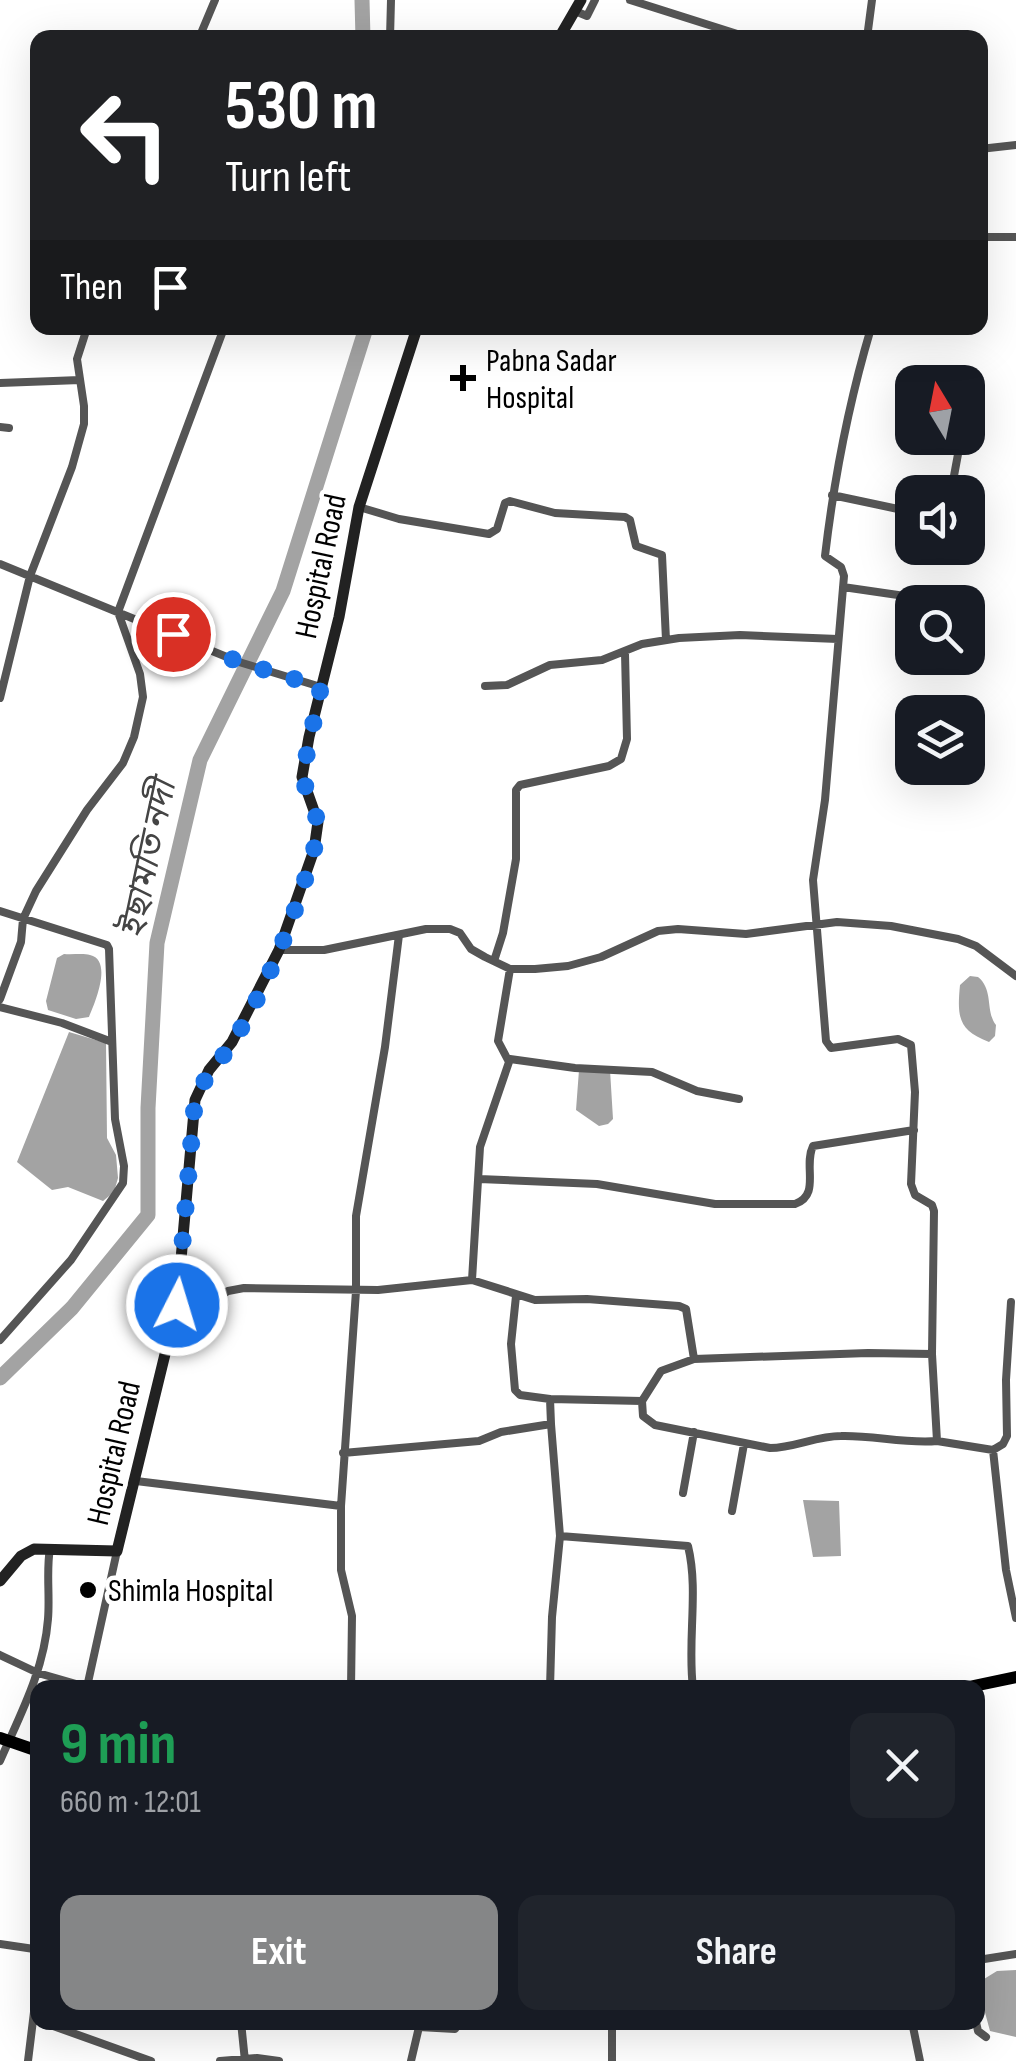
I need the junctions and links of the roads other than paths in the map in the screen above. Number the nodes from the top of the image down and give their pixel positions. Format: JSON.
{"nodes":[{"id":1,"x":215,"y":0,"type":"edge"},
{"id":2,"x":391,"y":0,"type":"edge"},
{"id":3,"x":595,"y":0,"type":"edge"},
{"id":4,"x":630,"y":0,"type":"edge"},
{"id":5,"x":872,"y":0,"type":"edge"},
{"id":6,"x":578,"y":5,"type":"edge"},
{"id":7,"x":202,"y":30,"type":"edge"},
{"id":8,"x":390,"y":30,"type":"edge"},
{"id":9,"x":564,"y":30,"type":"edge"},
{"id":10,"x":725,"y":30,"type":"edge"},
{"id":11,"x":868,"y":30,"type":"edge"},
{"id":12,"x":1016,"y":145,"type":"edge"},
{"id":13,"x":988,"y":148,"type":"edge"},
{"id":14,"x":988,"y":237,"type":"edge"},
{"id":15,"x":1016,"y":237,"type":"edge"},
{"id":16,"x":85,"y":335,"type":"edge"},
{"id":17,"x":221,"y":335,"type":"edge"},
{"id":18,"x":415,"y":335,"type":"edge"},
{"id":19,"x":870,"y":335,"type":"edge"},
{"id":20,"x":80,"y":380,"type":"junction"},
{"id":21,"x":0,"y":383,"type":"edge"},
{"id":22,"x":832,"y":496,"type":"junction"},
{"id":23,"x":359,"y":508,"type":"junction"},
{"id":24,"x":895,"y":509,"type":"edge"},
{"id":25,"x":0,"y":564,"type":"edge"},
{"id":26,"x":30,"y":576,"type":"junction"},
{"id":27,"x":843,"y":588,"type":"junction"},
{"id":28,"x":895,"y":595,"type":"edge"},
{"id":29,"x":118,"y":612,"type":"junction"},
{"id":30,"x":838,"y":639,"type":"junction"},
{"id":31,"x":666,"y":640,"type":"junction"},
{"id":32,"x":625,"y":653,"type":"junction"},
{"id":33,"x":485,"y":686,"type":"dead end"},
{"id":34,"x":321,"y":687,"type":"junction"},
{"id":35,"x":0,"y":698,"type":"edge"},
{"id":36,"x":0,"y":911,"type":"edge"},
{"id":37,"x":23,"y":919,"type":"junction"},
{"id":38,"x":816,"y":923,"type":"junction"},
{"id":39,"x":400,"y":936,"type":"junction"},
{"id":40,"x":279,"y":950,"type":"junction"},
{"id":41,"x":494,"y":961,"type":"junction"},
{"id":42,"x":510,"y":969,"type":"junction"},
{"id":43,"x":1016,"y":976,"type":"edge"},
{"id":44,"x":0,"y":1003,"type":"edge"},
{"id":45,"x":112,"y":1042,"type":"junction"},
{"id":46,"x":510,"y":1058,"type":"junction"},
{"id":47,"x":739,"y":1099,"type":"dead end"},
{"id":48,"x":914,"y":1130,"type":"junction"},
{"id":49,"x":479,"y":1179,"type":"junction"},
{"id":50,"x":472,"y":1280,"type":"junction"},
{"id":51,"x":356,"y":1291,"type":"junction"},
{"id":52,"x":516,"y":1296,"type":"junction"},
{"id":53,"x":1011,"y":1302,"type":"dead end"},
{"id":54,"x":177,"y":1305,"type":"junction"},
{"id":55,"x":0,"y":1340,"type":"edge"},
{"id":56,"x":932,"y":1354,"type":"junction"},
{"id":57,"x":1012,"y":1358,"type":"edge"},
{"id":58,"x":694,"y":1359,"type":"junction"},
{"id":59,"x":550,"y":1398,"type":"junction"},
{"id":60,"x":642,"y":1401,"type":"junction"},
{"id":61,"x":551,"y":1424,"type":"junction"},
{"id":62,"x":694,"y":1432,"type":"junction"},
{"id":63,"x":937,"y":1440,"type":"junction"},
{"id":64,"x":744,"y":1444,"type":"junction"},
{"id":65,"x":993,"y":1450,"type":"junction"},
{"id":66,"x":342,"y":1453,"type":"junction"},
{"id":67,"x":136,"y":1481,"type":"junction"},
{"id":68,"x":683,"y":1493,"type":"dead end"},
{"id":69,"x":341,"y":1506,"type":"junction"},
{"id":70,"x":732,"y":1510,"type":"dead end"},
{"id":71,"x":560,"y":1536,"type":"junction"},
{"id":72,"x":50,"y":1548,"type":"junction"},
{"id":73,"x":117,"y":1551,"type":"junction"},
{"id":74,"x":0,"y":1581,"type":"edge"},
{"id":75,"x":1016,"y":1618,"type":"edge"},
{"id":76,"x":0,"y":1655,"type":"edge"},
{"id":77,"x":38,"y":1673,"type":"junction"},
{"id":78,"x":1016,"y":1677,"type":"edge"},
{"id":79,"x":35,"y":1680,"type":"edge"},
{"id":80,"x":63,"y":1680,"type":"edge"},
{"id":81,"x":89,"y":1680,"type":"edge"},
{"id":82,"x":351,"y":1680,"type":"edge"},
{"id":83,"x":550,"y":1680,"type":"edge"},
{"id":84,"x":693,"y":1680,"type":"edge"},
{"id":85,"x":985,"y":1684,"type":"edge"},
{"id":86,"x":30,"y":1690,"type":"edge"},
{"id":87,"x":3,"y":1749,"type":"edge"},
{"id":88,"x":30,"y":1751,"type":"edge"},
{"id":89,"x":0,"y":1944,"type":"edge"},
{"id":90,"x":30,"y":1948,"type":"edge"},
{"id":91,"x":1016,"y":1954,"type":"edge"},
{"id":92,"x":985,"y":1959,"type":"edge"},
{"id":93,"x":36,"y":2030,"type":"edge"},
{"id":94,"x":63,"y":2030,"type":"edge"},
{"id":95,"x":242,"y":2030,"type":"edge"},
{"id":96,"x":418,"y":2030,"type":"edge"},
{"id":97,"x":612,"y":2030,"type":"edge"},
{"id":98,"x":914,"y":2030,"type":"edge"},
{"id":99,"x":978,"y":2030,"type":"edge"},
{"id":100,"x":986,"y":2038,"type":"dead end"},
{"id":101,"x":245,"y":2060,"type":"edge"},
{"id":102,"x":28,"y":2061,"type":"edge"},
{"id":103,"x":151,"y":2061,"type":"edge"},
{"id":104,"x":220,"y":2061,"type":"edge"},
{"id":105,"x":279,"y":2061,"type":"edge"},
{"id":106,"x":412,"y":2061,"type":"edge"},
{"id":107,"x":612,"y":2061,"type":"edge"},
{"id":108,"x":920,"y":2061,"type":"edge"}],
"edges":[{"from":1,"to":7,"type":"street"},
{"from":2,"to":8,"type":"street"},
{"from":3,"to":6,"type":"street"},
{"from":4,"to":10,"type":"street"},
{"from":5,"to":11,"type":"street"},
{"from":6,"to":9,"type":"main road"},
{"from":12,"to":13,"type":"street"},
{"from":14,"to":15,"type":"street"},
{"from":16,"to":20,"type":"street"},
{"from":17,"to":29,"type":"street"},
{"from":18,"to":23,"type":"main road","name":"Hospital Road"},
{"from":19,"to":22,"type":"street"},
{"from":20,"to":21,"type":"street"},
{"from":20,"to":26,"type":"street"},
{"from":22,"to":24,"type":"street"},
{"from":22,"to":27,"type":"street"},
{"from":23,"to":31,"type":"street"},
{"from":23,"to":34,"type":"main road","name":"Hospital Road"},
{"from":25,"to":26,"type":"street"},
{"from":26,"to":29,"type":"street"},
{"from":26,"to":35,"type":"street"},
{"from":27,"to":28,"type":"street"},
{"from":27,"to":30,"type":"street"},
{"from":29,"to":34,"type":"street"},
{"from":29,"to":37,"type":"street"},
{"from":30,"to":31,"type":"street"},
{"from":30,"to":38,"type":"street"},
{"from":31,"to":32,"type":"street"},
{"from":32,"to":33,"type":"street"},
{"from":32,"to":41,"type":"street"},
{"from":34,"to":40,"type":"main road","name":"Hospital Road"},
{"from":36,"to":37,"type":"street"},
{"from":37,"to":44,"type":"street"},
{"from":37,"to":45,"type":"street"},
{"from":38,"to":42,"type":"street"},
{"from":38,"to":43,"type":"street"},
{"from":38,"to":48,"type":"street"},
{"from":39,"to":40,"type":"street"},
{"from":39,"to":41,"type":"street"},
{"from":39,"to":51,"type":"street"},
{"from":40,"to":54,"type":"main road","name":"Hospital Road"},
{"from":41,"to":42,"type":"street"},
{"from":42,"to":46,"type":"street"},
{"from":44,"to":45,"type":"street"},
{"from":45,"to":55,"type":"street"},
{"from":46,"to":47,"type":"street"},
{"from":46,"to":49,"type":"street"},
{"from":48,"to":49,"type":"street"},
{"from":48,"to":56,"type":"street"},
{"from":49,"to":50,"type":"street"},
{"from":50,"to":51,"type":"street"},
{"from":50,"to":52,"type":"street"},
{"from":51,"to":54,"type":"street"},
{"from":51,"to":66,"type":"street"},
{"from":52,"to":58,"type":"street"},
{"from":52,"to":59,"type":"street"},
{"from":53,"to":57,"type":"street"},
{"from":54,"to":67,"type":"main road","name":"Hospital Road"},
{"from":56,"to":58,"type":"street"},
{"from":56,"to":63,"type":"street"},
{"from":57,"to":65,"type":"street"},
{"from":58,"to":60,"type":"street"},
{"from":59,"to":60,"type":"street"},
{"from":59,"to":61,"type":"street"},
{"from":60,"to":62,"type":"street"},
{"from":61,"to":66,"type":"street"},
{"from":61,"to":71,"type":"street"},
{"from":62,"to":64,"type":"street"},
{"from":62,"to":68,"type":"street"},
{"from":63,"to":64,"type":"street"},
{"from":63,"to":65,"type":"street"},
{"from":64,"to":70,"type":"street"},
{"from":65,"to":75,"type":"street"},
{"from":66,"to":69,"type":"street"},
{"from":67,"to":69,"type":"street"},
{"from":67,"to":73,"type":"main road","name":"Hospital Road"},
{"from":69,"to":82,"type":"street"},
{"from":71,"to":83,"type":"street"},
{"from":71,"to":84,"type":"street"},
{"from":72,"to":73,"type":"main road","name":"Hospital Road"},
{"from":72,"to":74,"type":"main road","name":"Hospital Road"},
{"from":72,"to":77,"type":"street"},
{"from":73,"to":81,"type":"street"},
{"from":76,"to":77,"type":"street"},
{"from":77,"to":79,"type":"street"},
{"from":77,"to":80,"type":"street"},
{"from":78,"to":85,"type":"main road"},
{"from":86,"to":87,"type":"street"},
{"from":87,"to":88,"type":"main road"},
{"from":89,"to":90,"type":"street"},
{"from":91,"to":92,"type":"street"},
{"from":93,"to":102,"type":"street"},
{"from":94,"to":103,"type":"street"},
{"from":95,"to":101,"type":"street"},
{"from":96,"to":106,"type":"street"},
{"from":97,"to":107,"type":"street"},
{"from":98,"to":108,"type":"street"},
{"from":99,"to":100,"type":"street"},
{"from":101,"to":104,"type":"street"},
{"from":101,"to":105,"type":"street"}]}
